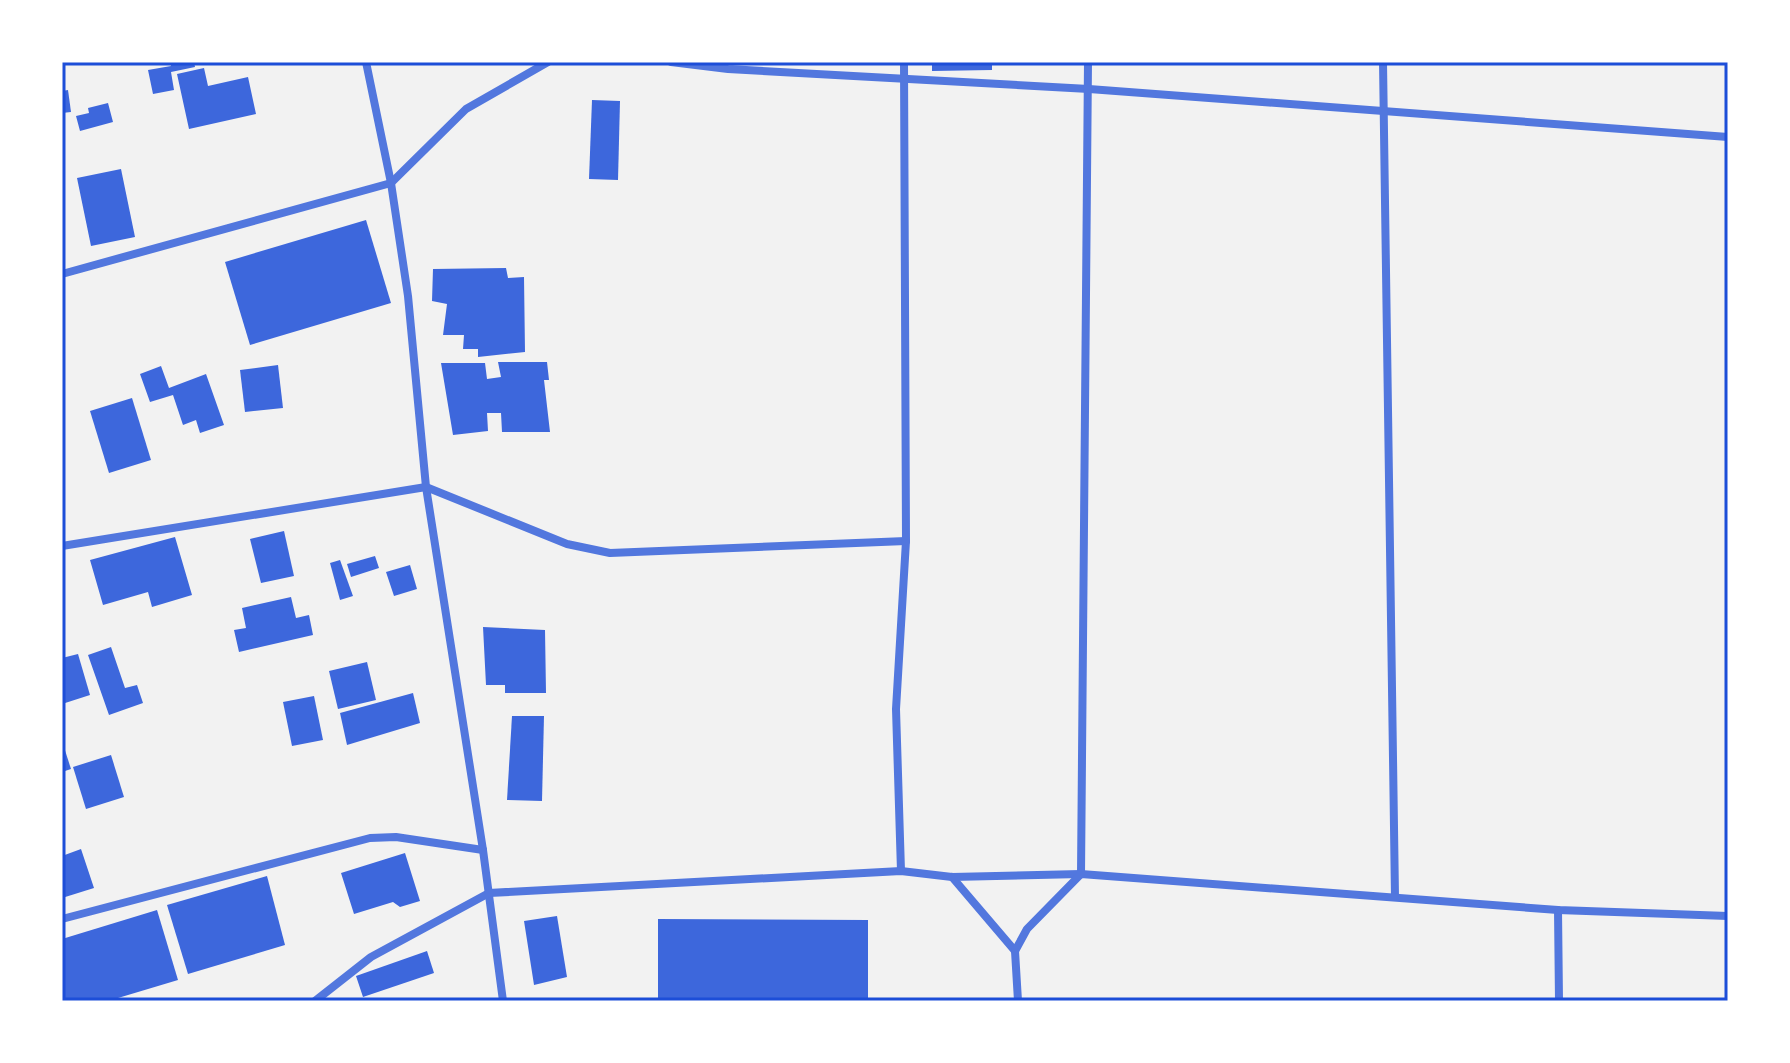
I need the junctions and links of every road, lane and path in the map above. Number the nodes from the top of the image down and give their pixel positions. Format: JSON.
{"nodes":[{"id":1,"x":366,"y":62,"type":"edge"},
{"id":2,"x":548,"y":62,"type":"edge"},
{"id":3,"x":671,"y":62,"type":"edge"},
{"id":4,"x":904,"y":62,"type":"edge"},
{"id":5,"x":1088,"y":62,"type":"edge"},
{"id":6,"x":1383,"y":62,"type":"edge"},
{"id":7,"x":904,"y":79,"type":"junction"},
{"id":8,"x":1089,"y":89,"type":"junction"},
{"id":9,"x":1382,"y":113,"type":"junction"},
{"id":10,"x":1728,"y":137,"type":"edge"},
{"id":11,"x":391,"y":183,"type":"junction"},
{"id":12,"x":62,"y":274,"type":"edge"},
{"id":13,"x":426,"y":487,"type":"junction"},
{"id":14,"x":906,"y":541,"type":"junction"},
{"id":15,"x":62,"y":546,"type":"edge"},
{"id":16,"x":483,"y":850,"type":"junction"},
{"id":17,"x":901,"y":871,"type":"junction"},
{"id":18,"x":1081,"y":874,"type":"junction"},
{"id":19,"x":952,"y":877,"type":"junction"},
{"id":20,"x":489,"y":893,"type":"junction"},
{"id":21,"x":1395,"y":897,"type":"junction"},
{"id":22,"x":1558,"y":910,"type":"junction"},
{"id":23,"x":1728,"y":916,"type":"edge"},
{"id":24,"x":62,"y":919,"type":"edge"},
{"id":25,"x":1015,"y":951,"type":"junction"},
{"id":26,"x":315,"y":1001,"type":"edge"},
{"id":27,"x":503,"y":1001,"type":"edge"},
{"id":28,"x":1018,"y":1001,"type":"edge"},
{"id":29,"x":1559,"y":1001,"type":"edge"}],
"edges":[{"from":1,"to":11,"type":"street"},
{"from":2,"to":11,"type":"street"},
{"from":3,"to":7,"type":"street"},
{"from":4,"to":7,"type":"street"},
{"from":5,"to":8,"type":"street"},
{"from":6,"to":9,"type":"street"},
{"from":7,"to":8,"type":"street"},
{"from":7,"to":14,"type":"street"},
{"from":8,"to":9,"type":"street"},
{"from":8,"to":18,"type":"street"},
{"from":9,"to":10,"type":"street"},
{"from":9,"to":21,"type":"street"},
{"from":11,"to":12,"type":"street"},
{"from":11,"to":13,"type":"street"},
{"from":13,"to":14,"type":"street"},
{"from":13,"to":15,"type":"street"},
{"from":13,"to":16,"type":"street"},
{"from":14,"to":17,"type":"street"},
{"from":16,"to":20,"type":"street"},
{"from":16,"to":24,"type":"street"},
{"from":17,"to":19,"type":"street"},
{"from":17,"to":20,"type":"street"},
{"from":18,"to":19,"type":"street"},
{"from":18,"to":21,"type":"street"},
{"from":18,"to":25,"type":"street"},
{"from":19,"to":25,"type":"street"},
{"from":20,"to":26,"type":"street"},
{"from":20,"to":27,"type":"street"},
{"from":21,"to":22,"type":"street"},
{"from":22,"to":23,"type":"street"},
{"from":22,"to":29,"type":"street"},
{"from":25,"to":28,"type":"street"}]}
